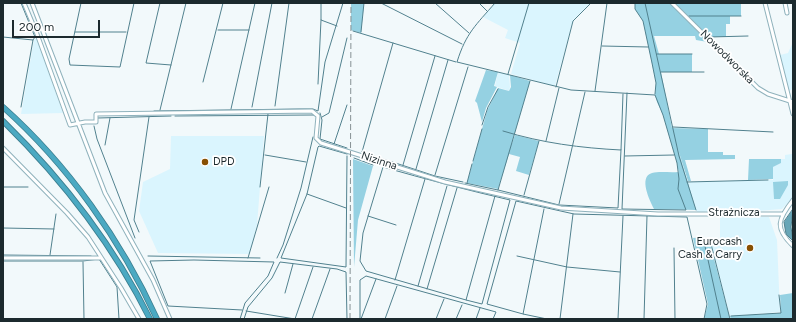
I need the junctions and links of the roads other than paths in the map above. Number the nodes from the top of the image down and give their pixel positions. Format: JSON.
{"nodes":[{"id":1,"x":24,"y":3,"type":"edge"},
{"id":2,"x":32,"y":3,"type":"edge"},
{"id":3,"x":672,"y":3,"type":"edge"},
{"id":4,"x":765,"y":3,"type":"edge"},
{"id":5,"x":785,"y":3,"type":"edge"},
{"id":6,"x":787,"y":14,"type":"dead end"},
{"id":7,"x":791,"y":101,"type":"edge"},
{"id":8,"x":3,"y":107,"type":"edge"},
{"id":9,"x":793,"y":114,"type":"edge"},
{"id":10,"x":3,"y":121,"type":"edge"},
{"id":11,"x":78,"y":123,"type":"junction"},
{"id":12,"x":3,"y":148,"type":"edge"},
{"id":13,"x":793,"y":200,"type":"edge"},
{"id":14,"x":687,"y":213,"type":"joint"},
{"id":15,"x":782,"y":214,"type":"junction"},
{"id":16,"x":793,"y":246,"type":"edge"},
{"id":17,"x":3,"y":258,"type":"edge"},
{"id":18,"x":101,"y":258,"type":"junction"},
{"id":19,"x":138,"y":319,"type":"edge"},
{"id":20,"x":150,"y":319,"type":"edge"},
{"id":21,"x":157,"y":319,"type":"edge"},
{"id":22,"x":170,"y":319,"type":"edge"}],
"edges":[{"from":1,"to":11,"type":"street"},
{"from":2,"to":11,"type":"street"},
{"from":3,"to":7,"type":"street","name":"Nowodworska"},
{"from":4,"to":7,"type":"street"},
{"from":5,"to":6,"type":"street"},
{"from":7,"to":9,"type":"street"},
{"from":8,"to":21,"type":"highway"},
{"from":10,"to":20,"type":"highway"},
{"from":11,"to":14,"type":"street","name":"Nizinna"},
{"from":11,"to":22,"type":"street"},
{"from":12,"to":18,"type":"street"},
{"from":13,"to":15,"type":"street"},
{"from":14,"to":15,"type":"street","name":"Strażnicza"},
{"from":15,"to":16,"type":"street"},
{"from":17,"to":18,"type":"street"},
{"from":18,"to":19,"type":"street"}]}
